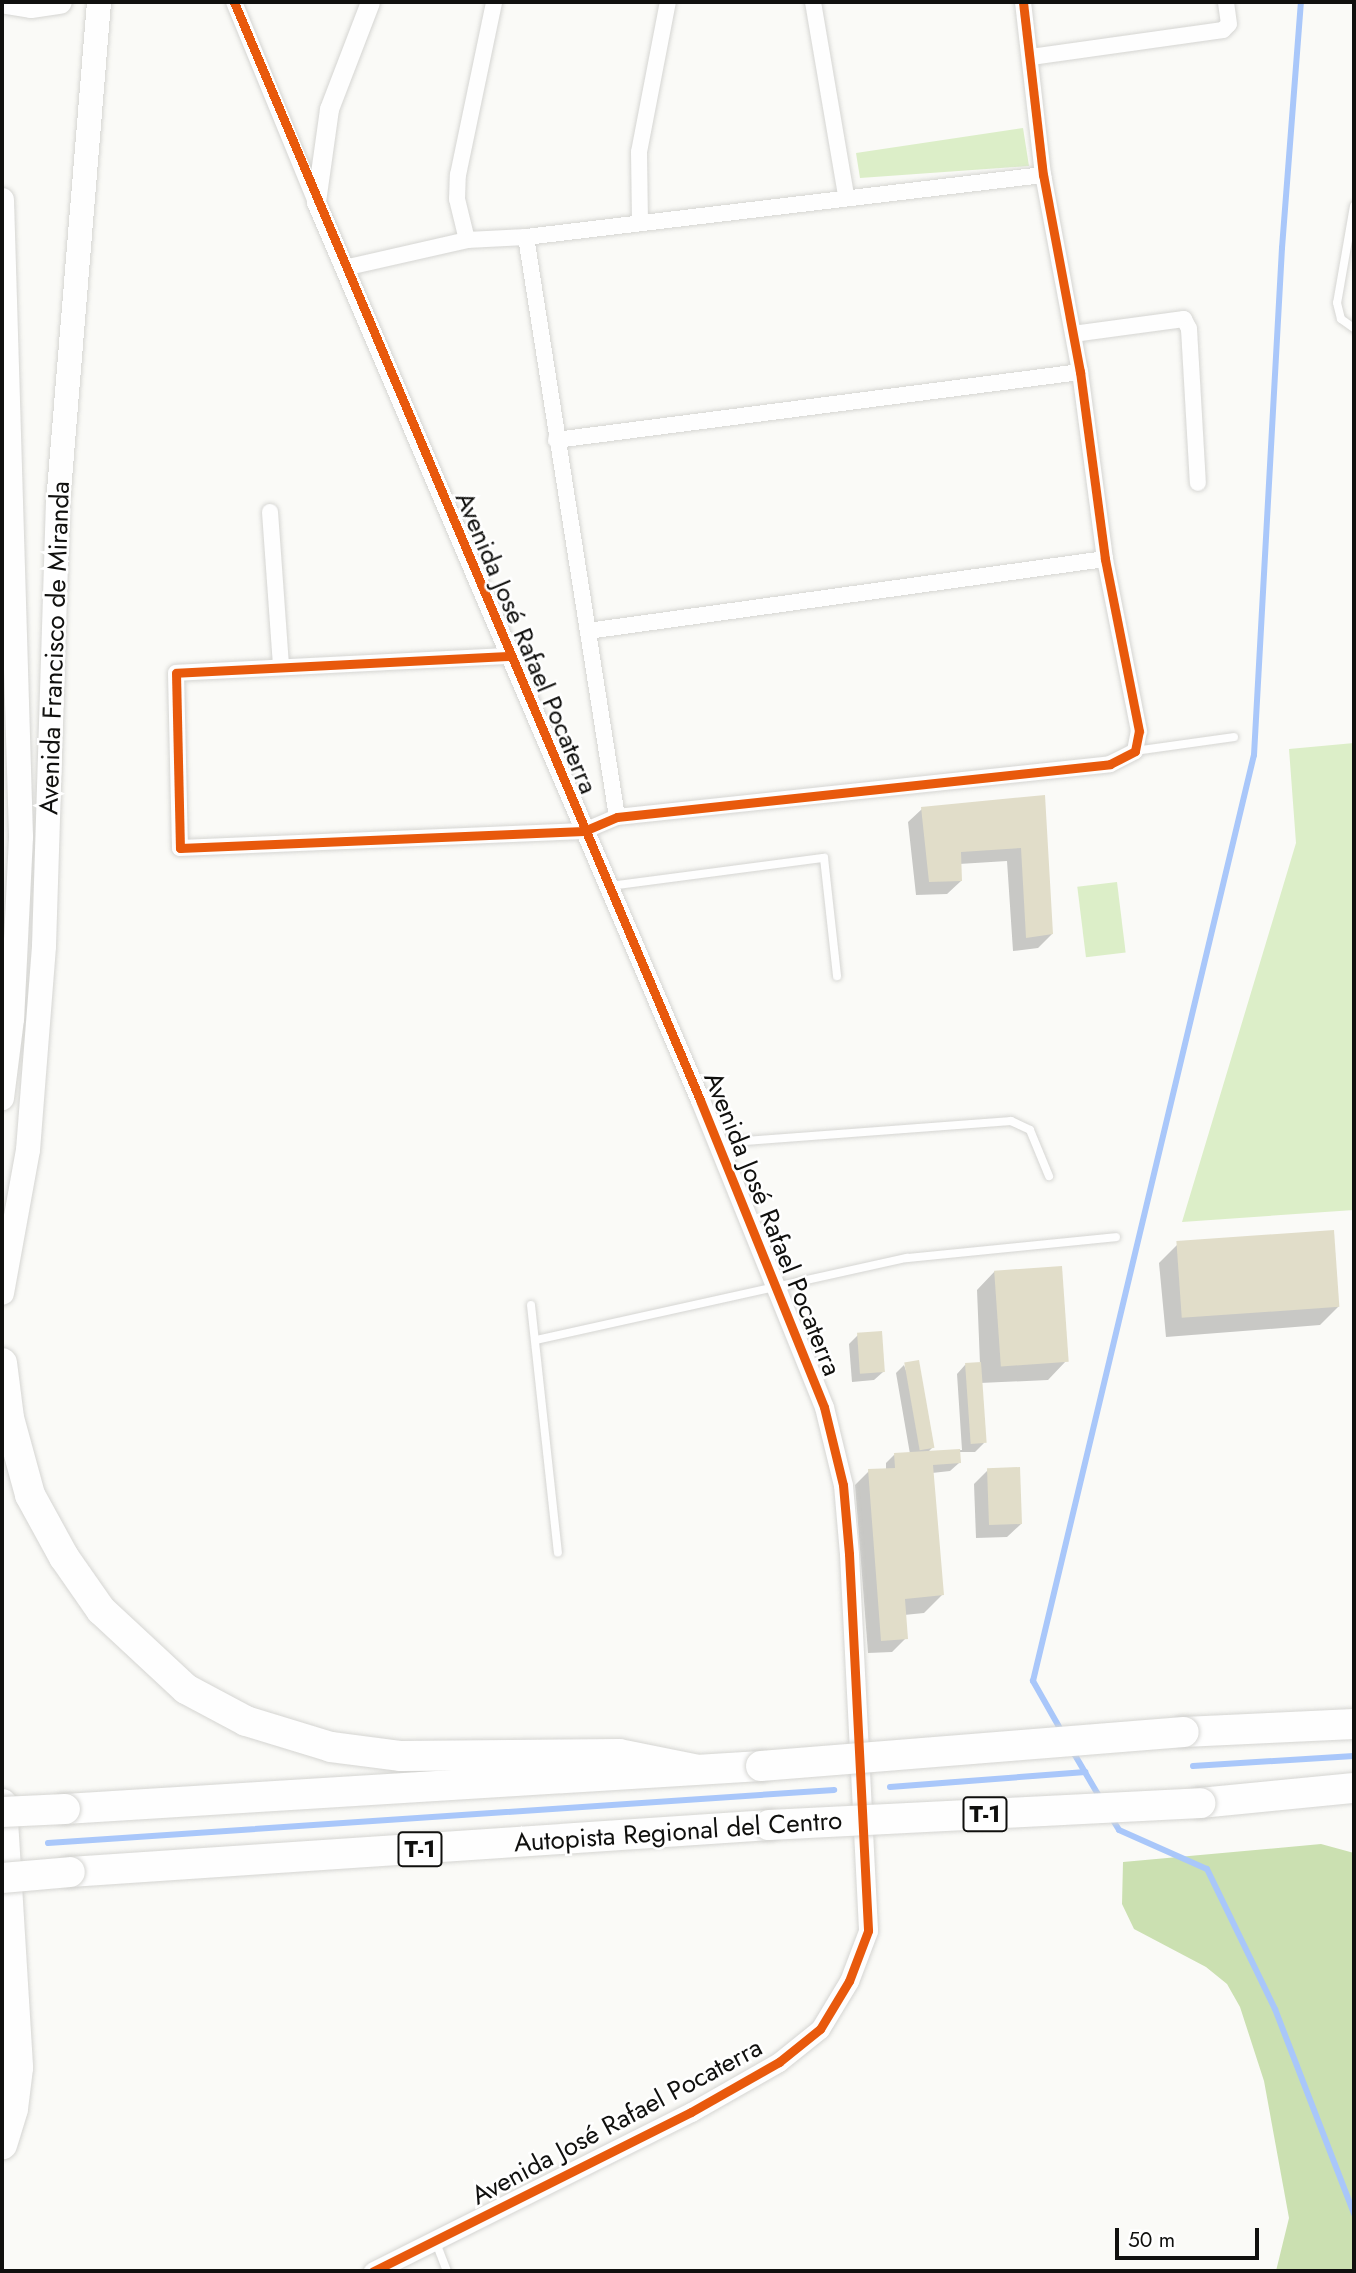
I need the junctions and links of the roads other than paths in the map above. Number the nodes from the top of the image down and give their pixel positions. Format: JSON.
{"nodes":[{"id":1,"x":6,"y":2,"type":"edge"},
{"id":2,"x":60,"y":2,"type":"edge"},
{"id":3,"x":99,"y":2,"type":"edge"},
{"id":4,"x":234,"y":2,"type":"edge"},
{"id":5,"x":370,"y":2,"type":"edge"},
{"id":6,"x":494,"y":2,"type":"edge"},
{"id":7,"x":668,"y":2,"type":"edge"},
{"id":8,"x":813,"y":2,"type":"edge"},
{"id":9,"x":1023,"y":2,"type":"edge"},
{"id":10,"x":1226,"y":2,"type":"edge"},
{"id":11,"x":1031,"y":57,"type":"junction"},
{"id":12,"x":1042,"y":175,"type":"junction"},
{"id":13,"x":846,"y":196,"type":"junction"},
{"id":14,"x":2,"y":200,"type":"edge"},
{"id":15,"x":316,"y":202,"type":"junction"},
{"id":16,"x":1354,"y":206,"type":"edge"},
{"id":17,"x":640,"y":223,"type":"junction"},
{"id":18,"x":526,"y":237,"type":"junction"},
{"id":19,"x":467,"y":240,"type":"junction"},
{"id":20,"x":344,"y":268,"type":"junction"},
{"id":21,"x":1354,"y":327,"type":"edge"},
{"id":22,"x":1073,"y":334,"type":"junction"},
{"id":23,"x":1080,"y":372,"type":"junction"},
{"id":24,"x":556,"y":440,"type":"junction"},
{"id":25,"x":2,"y":447,"type":"edge"},
{"id":26,"x":1198,"y":483,"type":"dead end"},
{"id":27,"x":11,"y":503,"type":"junction"},
{"id":28,"x":270,"y":512,"type":"dead end"},
{"id":29,"x":7,"y":559,"type":"edge"},
{"id":30,"x":1105,"y":559,"type":"junction"},
{"id":31,"x":588,"y":631,"type":"junction"},
{"id":32,"x":508,"y":656,"type":"junction"},
{"id":33,"x":281,"y":667,"type":"junction"},
{"id":34,"x":2,"y":686,"type":"edge"},
{"id":35,"x":18,"y":706,"type":"junction"},
{"id":36,"x":1234,"y":737,"type":"dead end"},
{"id":37,"x":1135,"y":751,"type":"junction"},
{"id":38,"x":617,"y":817,"type":"junction"},
{"id":39,"x":583,"y":831,"type":"junction"},
{"id":40,"x":607,"y":886,"type":"junction"},
{"id":41,"x":9,"y":949,"type":"edge"},
{"id":42,"x":837,"y":975,"type":"dead end"},
{"id":43,"x":2,"y":1098,"type":"edge"},
{"id":44,"x":720,"y":1148,"type":"junction"},
{"id":45,"x":1049,"y":1176,"type":"dead end"},
{"id":46,"x":1116,"y":1237,"type":"dead end"},
{"id":47,"x":775,"y":1284,"type":"junction"},
{"id":48,"x":2,"y":1293,"type":"edge"},
{"id":49,"x":531,"y":1305,"type":"dead end"},
{"id":50,"x":536,"y":1340,"type":"junction"},
{"id":51,"x":2,"y":1363,"type":"edge"},
{"id":52,"x":558,"y":1553,"type":"dead end"},
{"id":53,"x":1354,"y":1724,"type":"edge"},
{"id":54,"x":694,"y":1769,"type":"junction"},
{"id":55,"x":1354,"y":1788,"type":"edge"},
{"id":56,"x":1212,"y":1801,"type":"junction"},
{"id":57,"x":2,"y":1804,"type":"edge"},
{"id":58,"x":1354,"y":1809,"type":"edge"},
{"id":59,"x":2,"y":1812,"type":"edge"},
{"id":60,"x":2,"y":1878,"type":"edge"},
{"id":61,"x":2,"y":2144,"type":"edge"},
{"id":62,"x":435,"y":2240,"type":"junction"},
{"id":63,"x":373,"y":2271,"type":"edge"},
{"id":64,"x":447,"y":2271,"type":"edge"}],
"edges":[{"from":1,"to":2,"type":"main road"},
{"from":3,"to":48,"type":"main road","name":"Avenida Francisco de Miranda"},
{"from":4,"to":15,"type":"street","name":"Avenida José Rafael Pocaterra"},
{"from":5,"to":15,"type":"street"},
{"from":6,"to":19,"type":"street"},
{"from":7,"to":17,"type":"street"},
{"from":8,"to":13,"type":"street"},
{"from":9,"to":11,"type":"street"},
{"from":10,"to":11,"type":"street"},
{"from":11,"to":12,"type":"street"},
{"from":12,"to":13,"type":"street"},
{"from":12,"to":22,"type":"street"},
{"from":13,"to":17,"type":"street"},
{"from":14,"to":27,"type":"main road","name":"Avenida Francisco de Miranda"},
{"from":15,"to":20,"type":"street","name":"Avenida José Rafael Pocaterra"},
{"from":16,"to":21,"type":"lane"},
{"from":17,"to":18,"type":"street"},
{"from":18,"to":19,"type":"street"},
{"from":18,"to":24,"type":"street"},
{"from":19,"to":20,"type":"street"},
{"from":20,"to":32,"type":"street","name":"Avenida José Rafael Pocaterra"},
{"from":22,"to":23,"type":"street"},
{"from":22,"to":26,"type":"street"},
{"from":23,"to":24,"type":"street"},
{"from":23,"to":30,"type":"street"},
{"from":24,"to":31,"type":"street"},
{"from":25,"to":27,"type":"street"},
{"from":27,"to":29,"type":"main road","name":"Avenida Francisco de Miranda"},
{"from":28,"to":33,"type":"street"},
{"from":29,"to":35,"type":"main road","name":"Avenida Francisco de Miranda"},
{"from":30,"to":31,"type":"street"},
{"from":30,"to":37,"type":"street"},
{"from":31,"to":38,"type":"street"},
{"from":32,"to":33,"type":"street"},
{"from":32,"to":39,"type":"street","name":"Avenida José Rafael Pocaterra"},
{"from":33,"to":39,"type":"street"},
{"from":34,"to":35,"type":"lane"},
{"from":35,"to":41,"type":"main road","name":"Avenida Francisco de Miranda"},
{"from":36,"to":37,"type":"lane"},
{"from":37,"to":38,"type":"street"},
{"from":38,"to":39,"type":"street"},
{"from":39,"to":40,"type":"street","name":"Avenida José Rafael Pocaterra"},
{"from":40,"to":42,"type":"lane"},
{"from":40,"to":44,"type":"street","name":"Avenida José Rafael Pocaterra"},
{"from":41,"to":43,"type":"main road","name":"Avenida Francisco de Miranda"},
{"from":44,"to":45,"type":"lane"},
{"from":44,"to":47,"type":"street","name":"Avenida José Rafael Pocaterra"},
{"from":46,"to":47,"type":"lane"},
{"from":47,"to":50,"type":"lane"},
{"from":47,"to":62,"type":"street","name":"Avenida José Rafael Pocaterra"},
{"from":49,"to":50,"type":"lane"},
{"from":50,"to":52,"type":"lane"},
{"from":51,"to":54,"type":"highway"},
{"from":53,"to":54,"type":"highway","bridge":true},
{"from":54,"to":59,"type":"highway","bridge":true},
{"from":55,"to":56,"type":"highway","name":"Autopista Regional del Centro","number":"T-1"},
{"from":56,"to":58,"type":"highway"},
{"from":56,"to":60,"type":"highway","name":"Autopista Regional del Centro","number":"T-1","bridge":true},
{"from":57,"to":61,"type":"highway"},
{"from":62,"to":63,"type":"street","name":"Avenida José Rafael Pocaterra"},
{"from":62,"to":64,"type":"lane"}]}
